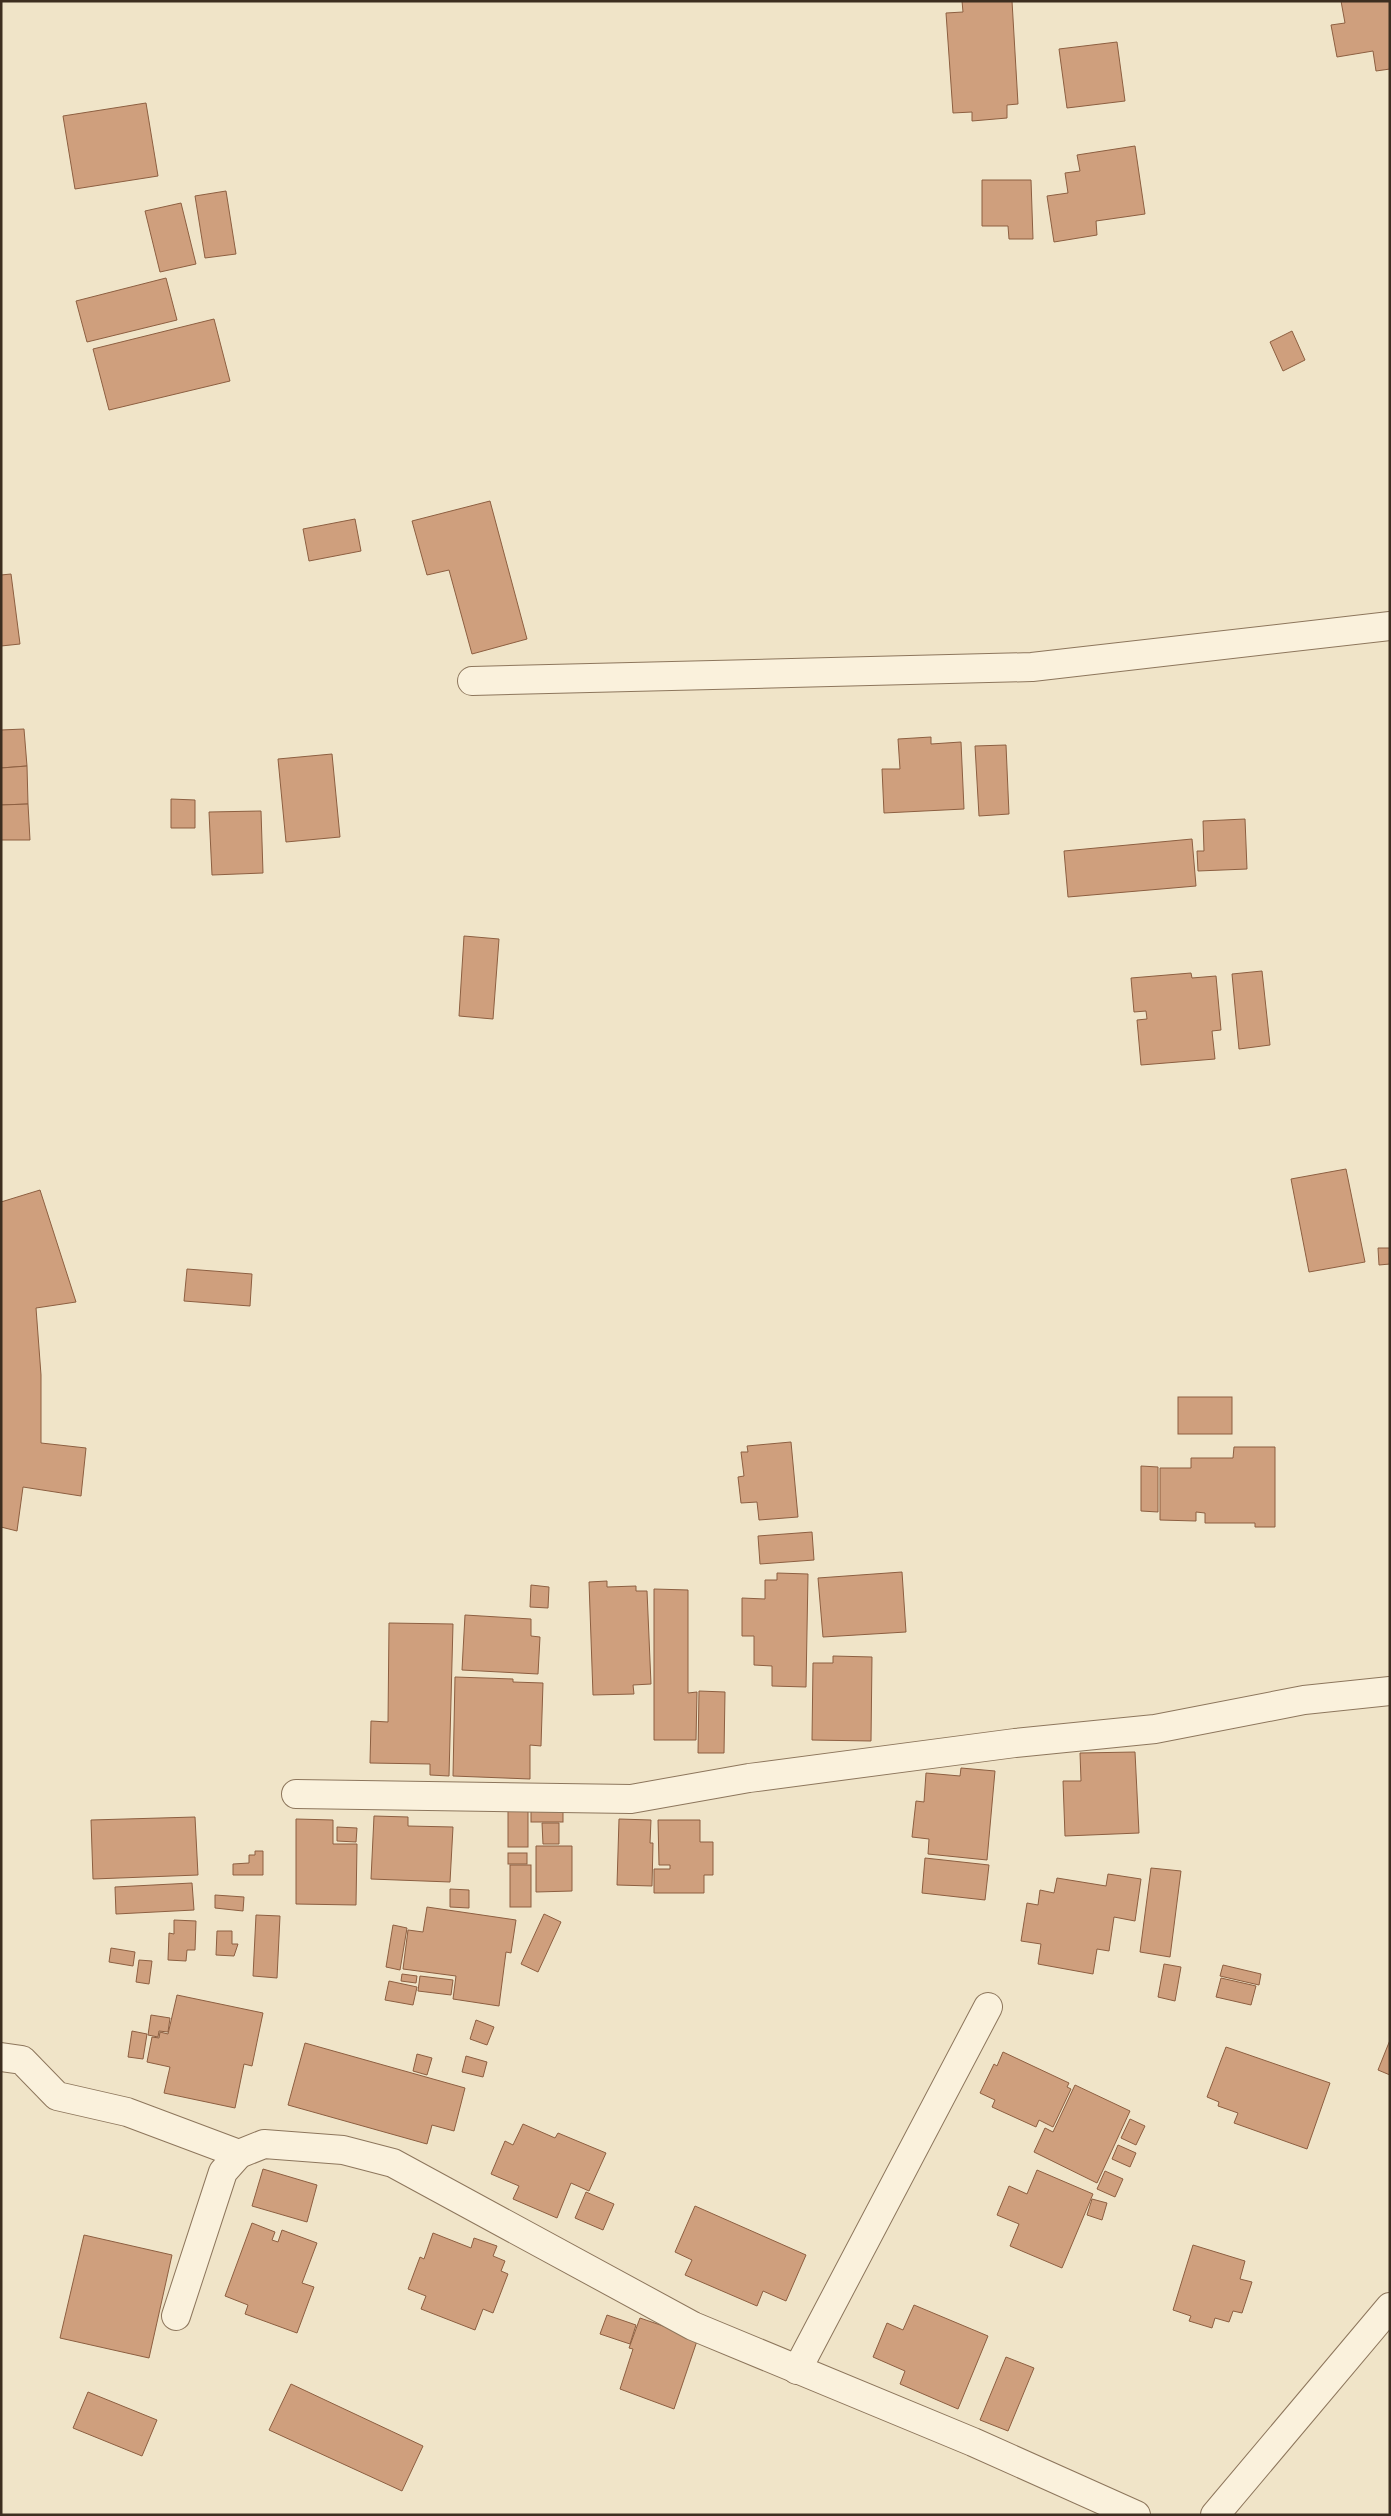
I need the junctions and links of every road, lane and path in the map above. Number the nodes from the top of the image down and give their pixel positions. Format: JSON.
{"nodes":[{"id":1,"x":1390,"y":626,"type":"edge"},
{"id":2,"x":472,"y":681,"type":"dead end"},
{"id":3,"x":1390,"y":1691,"type":"edge"},
{"id":4,"x":296,"y":1794,"type":"dead end"},
{"id":5,"x":988,"y":2007,"type":"dead end"},
{"id":6,"x":1,"y":2058,"type":"edge"},
{"id":7,"x":239,"y":2154,"type":"junction"},
{"id":8,"x":1390,"y":2307,"type":"edge"},
{"id":9,"x":176,"y":2316,"type":"dead end"},
{"id":10,"x":797,"y":2370,"type":"junction"},
{"id":11,"x":1136,"y":2515,"type":"edge"},
{"id":12,"x":1216,"y":2515,"type":"edge"}],
"edges":[{"from":1,"to":2,"type":"street"},
{"from":3,"to":4,"type":"street"},
{"from":5,"to":10,"type":"street"},
{"from":6,"to":7,"type":"street"},
{"from":7,"to":9,"type":"street"},
{"from":7,"to":10,"type":"street"},
{"from":8,"to":12,"type":"street"},
{"from":10,"to":11,"type":"street"}]}
